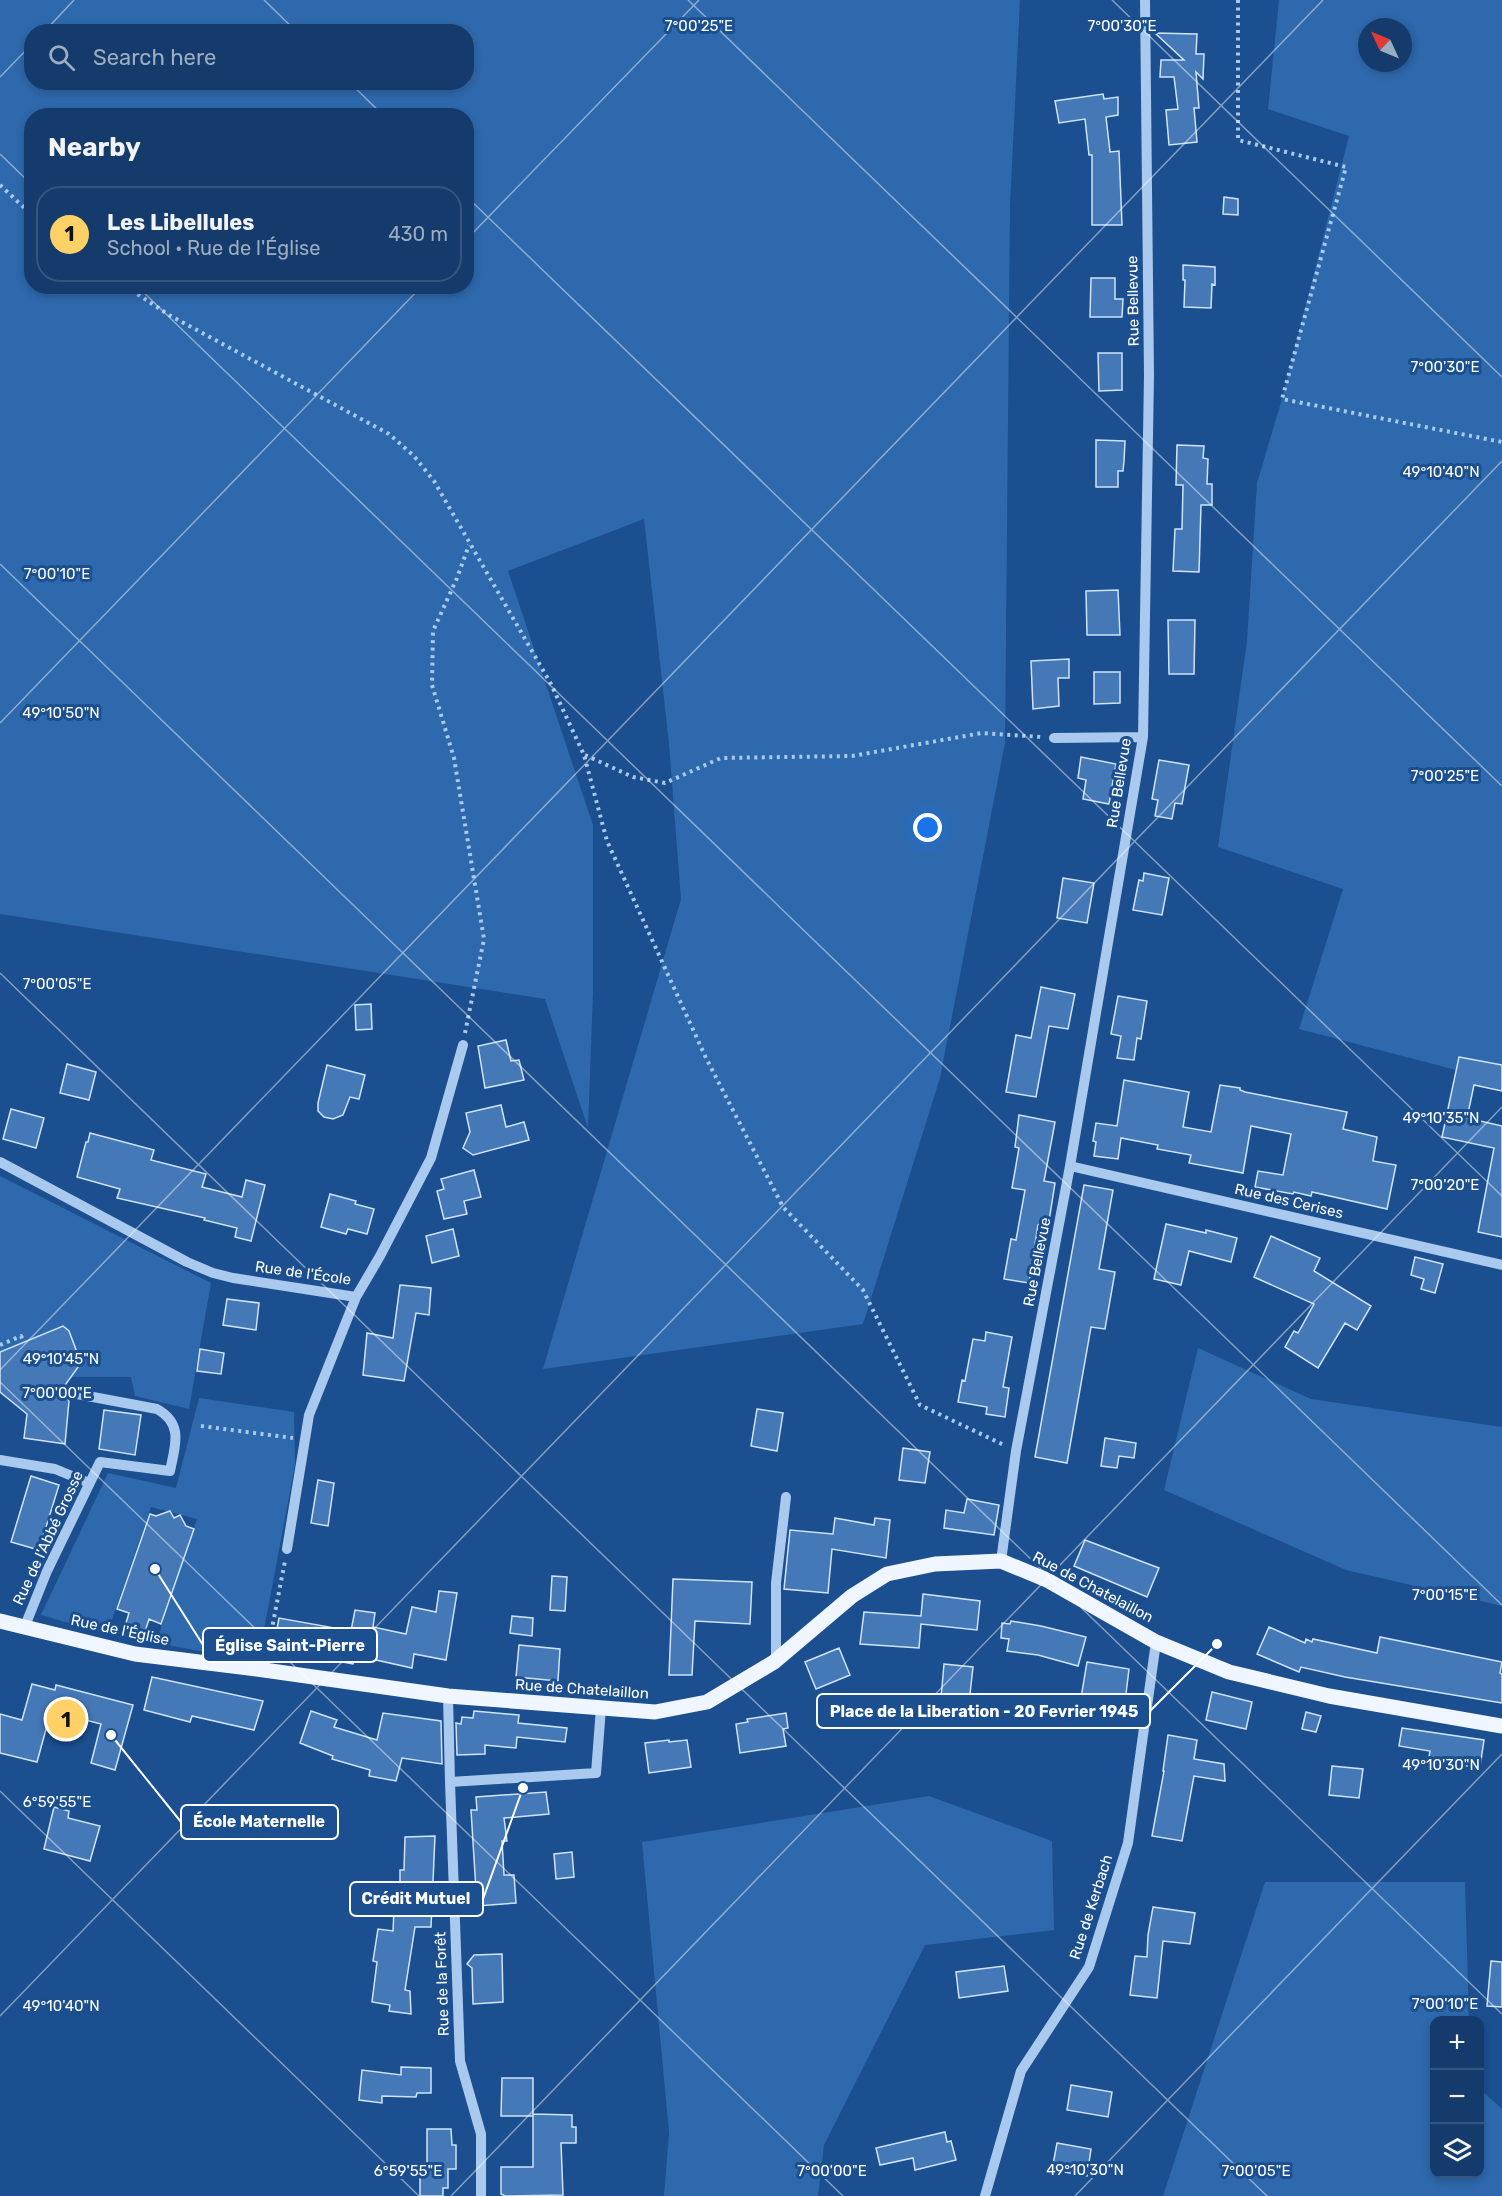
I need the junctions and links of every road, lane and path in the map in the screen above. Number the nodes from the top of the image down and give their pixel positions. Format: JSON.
{"nodes":[{"id":1,"x":1145,"y":0,"type":"edge"},
{"id":2,"x":1238,"y":0,"type":"edge"},
{"id":3,"x":0,"y":185,"type":"edge"},
{"id":4,"x":24,"y":208,"type":"edge"},
{"id":5,"x":137,"y":294,"type":"edge"},
{"id":6,"x":1502,"y":442,"type":"edge"},
{"id":7,"x":469,"y":544,"type":"junction"},
{"id":8,"x":1143,"y":737,"type":"junction"},
{"id":9,"x":1054,"y":738,"type":"joint"},
{"id":10,"x":584,"y":755,"type":"junction"},
{"id":11,"x":463,"y":1046,"type":"joint"},
{"id":12,"x":0,"y":1162,"type":"edge"},
{"id":13,"x":1070,"y":1166,"type":"junction"},
{"id":14,"x":1502,"y":1265,"type":"edge"},
{"id":15,"x":356,"y":1297,"type":"junction"},
{"id":16,"x":24,"y":1342,"type":"dead end"},
{"id":17,"x":0,"y":1345,"type":"edge"},
{"id":18,"x":77,"y":1394,"type":"dead end"},
{"id":19,"x":201,"y":1426,"type":"dead end"},
{"id":20,"x":305,"y":1440,"type":"junction"},
{"id":21,"x":1016,"y":1450,"type":"junction"},
{"id":22,"x":0,"y":1460,"type":"edge"},
{"id":23,"x":89,"y":1483,"type":"junction"},
{"id":24,"x":786,"y":1497,"type":"dead end"},
{"id":25,"x":287,"y":1549,"type":"joint"},
{"id":26,"x":1001,"y":1561,"type":"junction"},
{"id":27,"x":0,"y":1621,"type":"edge"},
{"id":28,"x":25,"y":1626,"type":"junction"},
{"id":29,"x":1156,"y":1642,"type":"junction"},
{"id":30,"x":776,"y":1660,"type":"junction"},
{"id":31,"x":264,"y":1670,"type":"junction"},
{"id":32,"x":448,"y":1696,"type":"junction"},
{"id":33,"x":601,"y":1708,"type":"junction"},
{"id":34,"x":1502,"y":1726,"type":"edge"},
{"id":35,"x":450,"y":1782,"type":"junction"},
{"id":36,"x":481,"y":2196,"type":"edge"},
{"id":37,"x":985,"y":2196,"type":"edge"}],
"edges":[{"from":1,"to":8,"type":"street","name":"Rue Bellevue"},
{"from":2,"to":6,"type":"path"},
{"from":3,"to":4,"type":"path"},
{"from":5,"to":7,"type":"path"},
{"from":7,"to":10,"type":"path"},
{"from":7,"to":11,"type":"path"},
{"from":8,"to":9,"type":"street"},
{"from":8,"to":13,"type":"street","name":"Rue Bellevue"},
{"from":9,"to":10,"type":"path"},
{"from":10,"to":21,"type":"path"},
{"from":11,"to":15,"type":"street","name":"Rue de l'École"},
{"from":12,"to":15,"type":"street","name":"Rue de l'École"},
{"from":13,"to":14,"type":"street","name":"Rue des Cerises"},
{"from":13,"to":21,"type":"street","name":"Rue Bellevue"},
{"from":15,"to":20,"type":"street"},
{"from":16,"to":17,"type":"path"},
{"from":18,"to":23,"type":"street","name":"Rue de l'Abbé Grosse"},
{"from":19,"to":20,"type":"path"},
{"from":20,"to":25,"type":"street"},
{"from":21,"to":26,"type":"street","name":"Rue Bellevue"},
{"from":22,"to":23,"type":"street"},
{"from":23,"to":28,"type":"street","name":"Rue de l'Abbé Grosse"},
{"from":24,"to":30,"type":"street"},
{"from":25,"to":31,"type":"path"},
{"from":26,"to":29,"type":"main road","name":"Rue de Chatelaillon"},
{"from":26,"to":30,"type":"main road","name":"Rue de Chatelaillon"},
{"from":27,"to":28,"type":"main road","name":"Rue de l'Église"},
{"from":28,"to":31,"type":"main road","name":"Rue de l'Église"},
{"from":29,"to":34,"type":"main road","name":"Rue de Chatelaillon"},
{"from":29,"to":37,"type":"street","name":"Rue de Kerbach"},
{"from":30,"to":33,"type":"main road","name":"Rue de Chatelaillon"},
{"from":31,"to":32,"type":"main road","name":"Rue de l'Église"},
{"from":32,"to":33,"type":"main road","name":"Rue de Chatelaillon"},
{"from":32,"to":35,"type":"street","name":"Rue de la Forêt"},
{"from":33,"to":35,"type":"street"},
{"from":35,"to":36,"type":"street","name":"Rue de la Forêt"}]}
